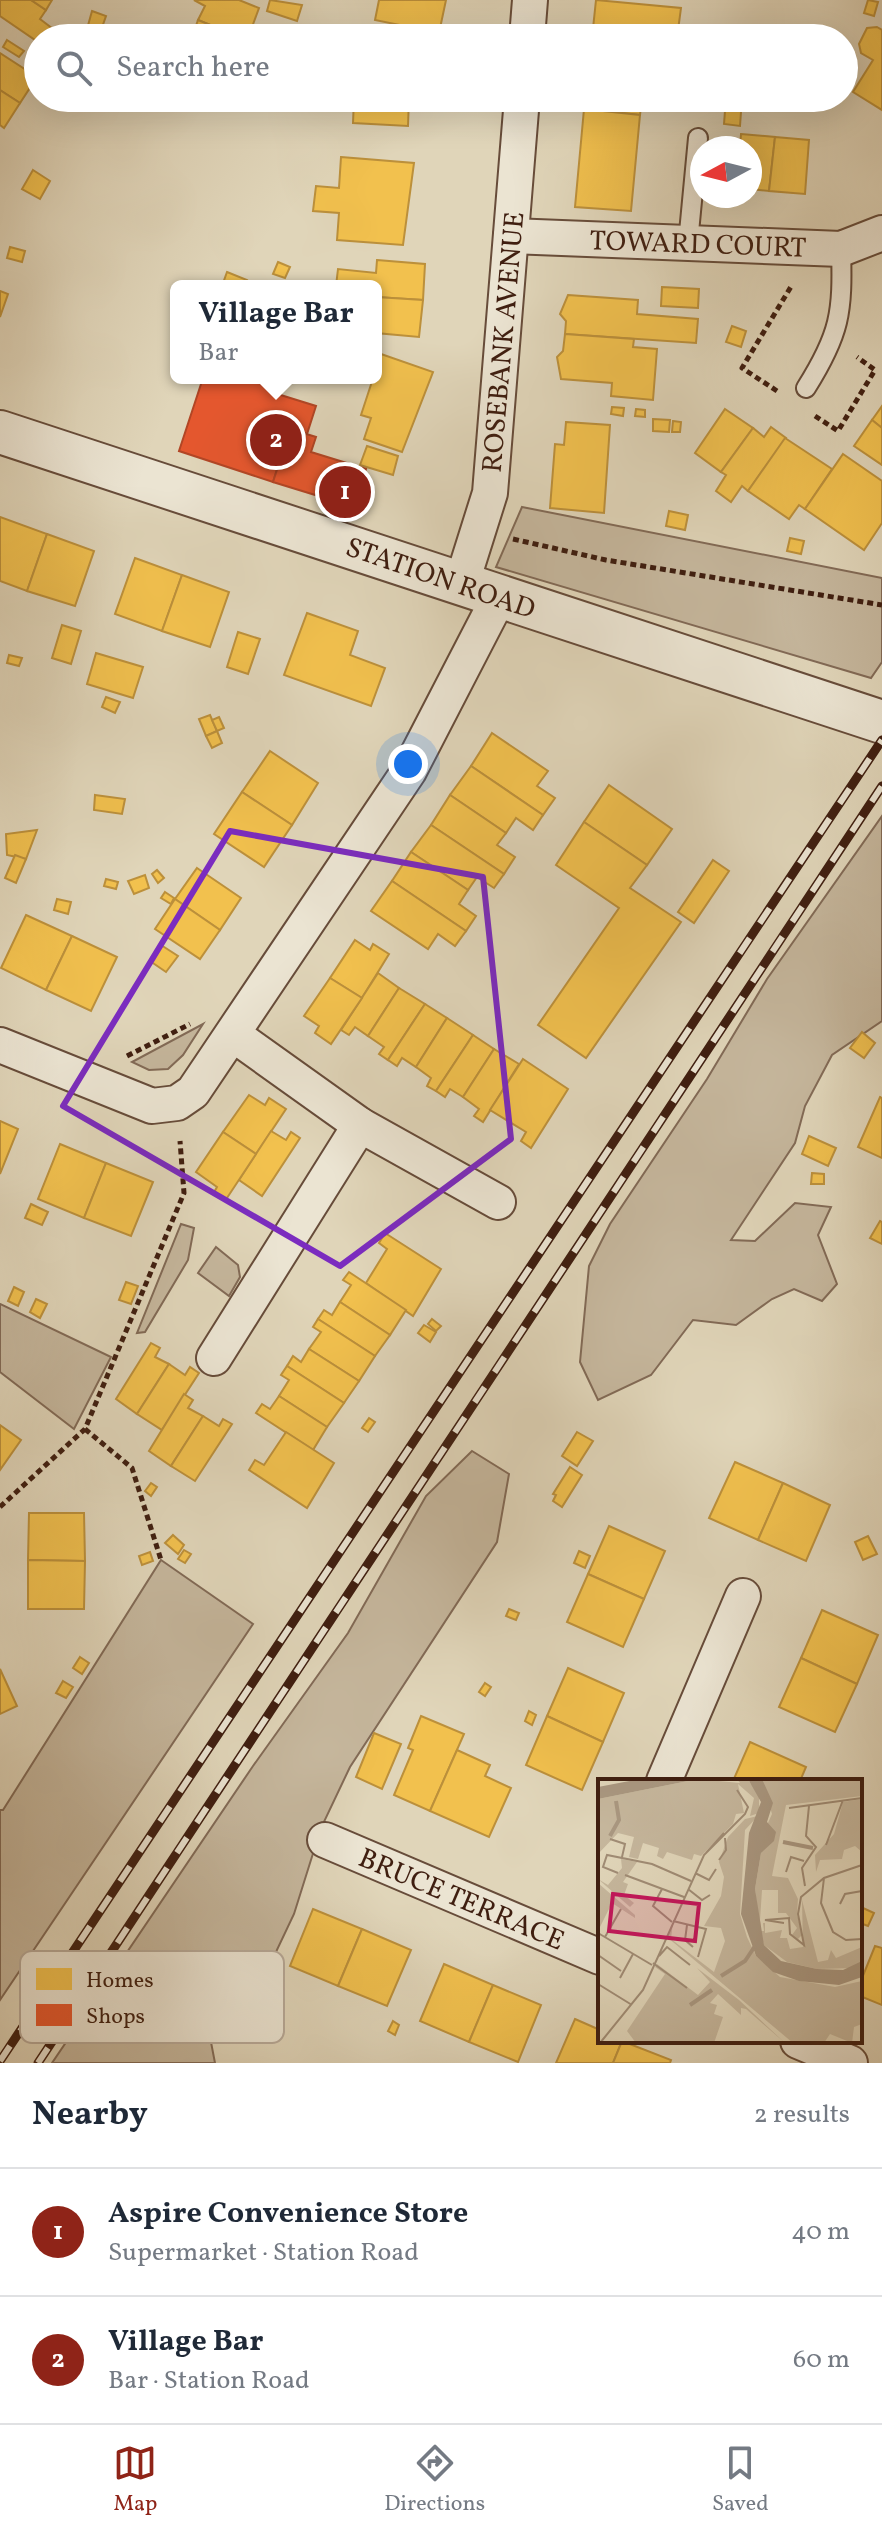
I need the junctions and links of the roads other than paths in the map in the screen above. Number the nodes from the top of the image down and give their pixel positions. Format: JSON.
{"nodes":[{"id":1,"x":530,"y":0,"type":"edge"},
{"id":2,"x":528,"y":24,"type":"edge"},
{"id":3,"x":521,"y":112,"type":"edge"},
{"id":4,"x":691,"y":208,"type":"edge"},
{"id":5,"x":882,"y":233,"type":"edge"},
{"id":6,"x":511,"y":236,"type":"junction"},
{"id":7,"x":688,"y":243,"type":"junction"},
{"id":8,"x":841,"y":249,"type":"junction"},
{"id":9,"x":806,"y":388,"type":"dead end"},
{"id":10,"x":0,"y":432,"type":"edge"},
{"id":11,"x":480,"y":590,"type":"junction"},
{"id":12,"x":882,"y":722,"type":"edge"},
{"id":13,"x":234,"y":1035,"type":"junction"},
{"id":14,"x":0,"y":1045,"type":"edge"},
{"id":15,"x":360,"y":1125,"type":"junction"},
{"id":16,"x":498,"y":1202,"type":"dead end"},
{"id":17,"x":214,"y":1358,"type":"dead end"},
{"id":18,"x":743,"y":1596,"type":"dead end"},
{"id":19,"x":665,"y":1779,"type":"edge"},
{"id":20,"x":325,"y":1840,"type":"dead end"},
{"id":21,"x":597,"y":1947,"type":"edge"},
{"id":22,"x":803,"y":2043,"type":"edge"},
{"id":23,"x":850,"y":2063,"type":"edge"}],
"edges":[{"from":1,"to":2,"type":"street"},
{"from":3,"to":6,"type":"street","name":"ROSEBANK AVENUE"},
{"from":4,"to":7,"type":"lane"},
{"from":5,"to":8,"type":"street","name":"TOWARD COURT"},
{"from":6,"to":7,"type":"street","name":"TOWARD COURT"},
{"from":6,"to":11,"type":"street","name":"ROSEBANK AVENUE"},
{"from":7,"to":8,"type":"street","name":"TOWARD COURT"},
{"from":8,"to":9,"type":"lane"},
{"from":10,"to":11,"type":"street","name":"STATION ROAD"},
{"from":11,"to":12,"type":"street","name":"STATION ROAD"},
{"from":11,"to":13,"type":"street","name":"ROSEBANK AVENUE"},
{"from":13,"to":14,"type":"street","name":"ROSEBANK AVENUE"},
{"from":13,"to":15,"type":"street"},
{"from":15,"to":16,"type":"street"},
{"from":15,"to":17,"type":"street"},
{"from":18,"to":19,"type":"street"},
{"from":20,"to":21,"type":"street","name":"BRUCE TERRACE"},
{"from":22,"to":23,"type":"street"}]}
